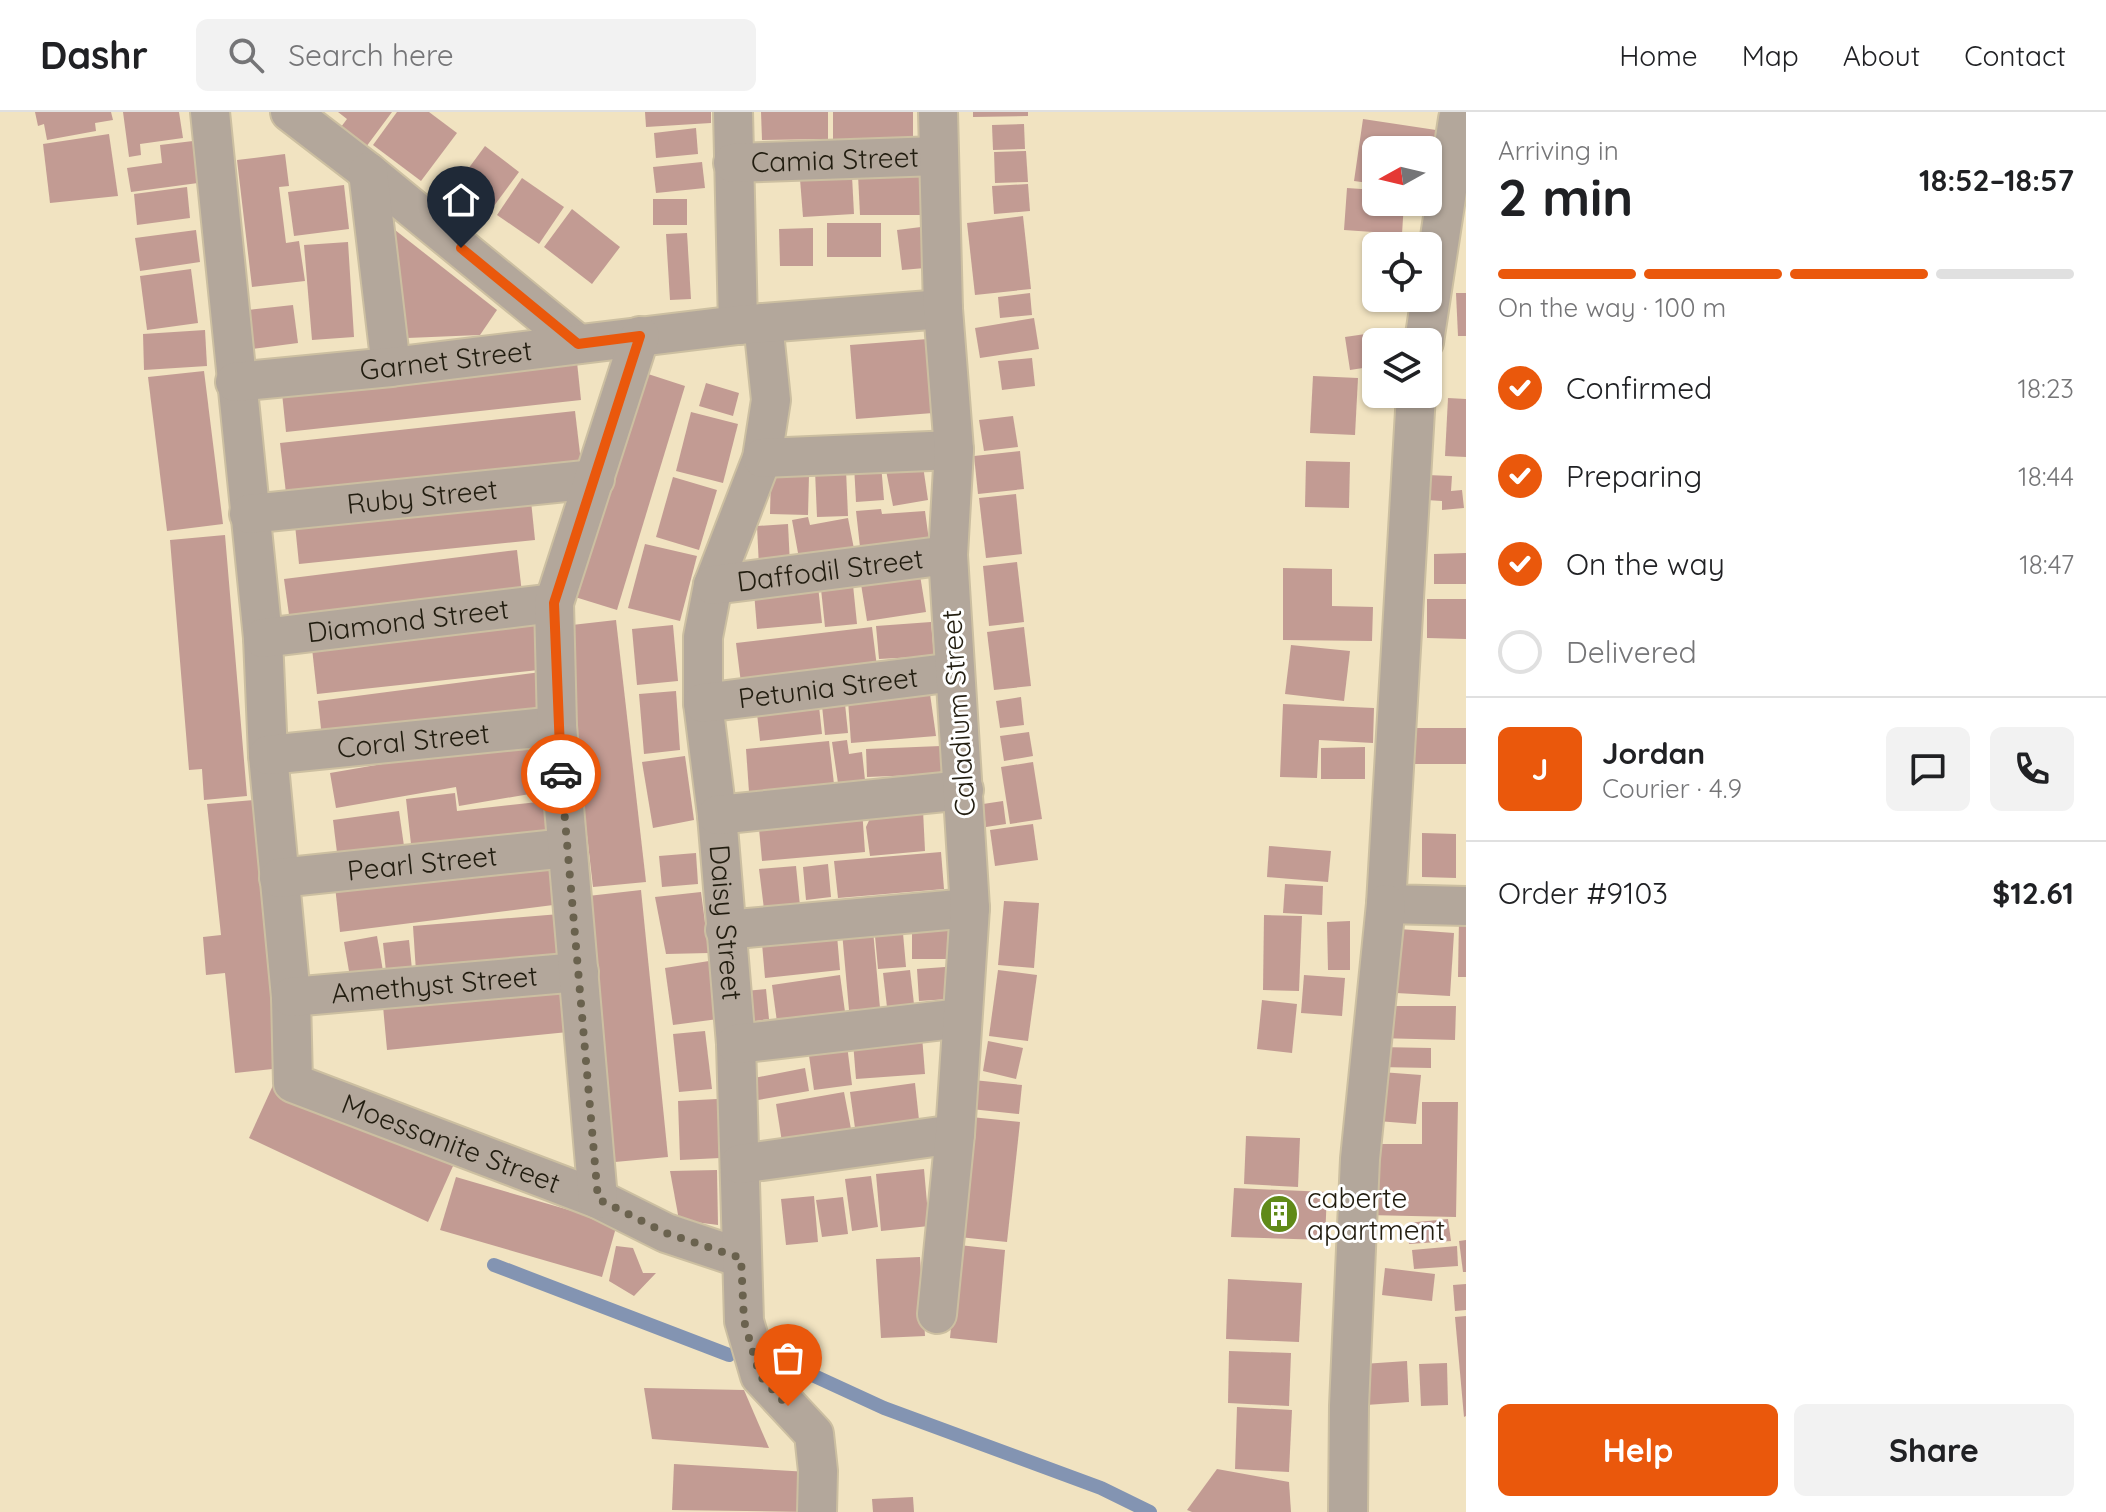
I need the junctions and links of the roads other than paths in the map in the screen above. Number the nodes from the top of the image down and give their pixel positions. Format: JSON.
{"nodes":[{"id":1,"x":210,"y":112,"type":"edge"},
{"id":2,"x":290,"y":112,"type":"edge"},
{"id":3,"x":733,"y":112,"type":"edge"},
{"id":4,"x":938,"y":112,"type":"edge"},
{"id":5,"x":1454,"y":117,"type":"edge"},
{"id":6,"x":938,"y":156,"type":"junction"},
{"id":7,"x":733,"y":163,"type":"junction"},
{"id":8,"x":368,"y":172,"type":"junction"},
{"id":9,"x":943,"y":309,"type":"junction"},
{"id":10,"x":751,"y":324,"type":"junction"},
{"id":11,"x":1426,"y":328,"type":"edge"},
{"id":12,"x":640,"y":336,"type":"junction"},
{"id":13,"x":578,"y":344,"type":"junction"},
{"id":14,"x":391,"y":367,"type":"junction"},
{"id":15,"x":235,"y":382,"type":"junction"},
{"id":16,"x":1415,"y":408,"type":"edge"},
{"id":17,"x":954,"y":450,"type":"junction"},
{"id":18,"x":762,"y":458,"type":"junction"},
{"id":19,"x":595,"y":479,"type":"junction"},
{"id":20,"x":249,"y":514,"type":"junction"},
{"id":21,"x":948,"y":555,"type":"junction"},
{"id":22,"x":713,"y":585,"type":"junction"},
{"id":23,"x":554,"y":603,"type":"junction"},
{"id":24,"x":263,"y":638,"type":"junction"},
{"id":25,"x":955,"y":672,"type":"junction"},
{"id":26,"x":703,"y":703,"type":"junction"},
{"id":27,"x":557,"y":726,"type":"junction"},
{"id":28,"x":268,"y":755,"type":"junction"},
{"id":29,"x":964,"y":790,"type":"junction"},
{"id":30,"x":717,"y":815,"type":"junction"},
{"id":31,"x":567,"y":848,"type":"junction"},
{"id":32,"x":279,"y":878,"type":"junction"},
{"id":33,"x":1386,"y":904,"type":"junction"},
{"id":34,"x":1466,"y":906,"type":"edge"},
{"id":35,"x":970,"y":908,"type":"junction"},
{"id":36,"x":725,"y":930,"type":"junction"},
{"id":37,"x":579,"y":972,"type":"junction"},
{"id":38,"x":291,"y":997,"type":"junction"},
{"id":39,"x":962,"y":1018,"type":"junction"},
{"id":40,"x":736,"y":1044,"type":"junction"},
{"id":41,"x":955,"y":1134,"type":"junction"},
{"id":42,"x":740,"y":1164,"type":"junction"},
{"id":43,"x":598,"y":1199,"type":"junction"},
{"id":44,"x":741,"y":1258,"type":"junction"},
{"id":45,"x":937,"y":1314,"type":"dead end"},
{"id":46,"x":817,"y":1512,"type":"edge"},
{"id":47,"x":1348,"y":1512,"type":"edge"}],
"edges":[{"from":1,"to":15,"type":"street"},
{"from":2,"to":8,"type":"street"},
{"from":3,"to":7,"type":"street","name":"Daisy Street"},
{"from":4,"to":6,"type":"street","name":"Caladium Street"},
{"from":5,"to":11,"type":"street"},
{"from":6,"to":7,"type":"street","name":"Camia Street"},
{"from":6,"to":9,"type":"street","name":"Caladium Street"},
{"from":7,"to":10,"type":"street","name":"Daisy Street"},
{"from":8,"to":13,"type":"street"},
{"from":8,"to":14,"type":"street"},
{"from":9,"to":10,"type":"street","name":"Garnet Street"},
{"from":9,"to":17,"type":"street","name":"Caladium Street"},
{"from":10,"to":12,"type":"street","name":"Garnet Street"},
{"from":10,"to":18,"type":"street","name":"Daisy Street"},
{"from":12,"to":13,"type":"street","name":"Garnet Street"},
{"from":12,"to":19,"type":"street"},
{"from":13,"to":14,"type":"street","name":"Garnet Street"},
{"from":14,"to":15,"type":"street","name":"Garnet Street"},
{"from":15,"to":20,"type":"street"},
{"from":16,"to":33,"type":"street"},
{"from":17,"to":18,"type":"street"},
{"from":17,"to":21,"type":"street","name":"Caladium Street"},
{"from":18,"to":22,"type":"street","name":"Daisy Street"},
{"from":19,"to":20,"type":"street","name":"Ruby Street"},
{"from":19,"to":23,"type":"street"},
{"from":20,"to":24,"type":"street"},
{"from":21,"to":22,"type":"street","name":"Daffodil Street"},
{"from":21,"to":25,"type":"street","name":"Caladium Street"},
{"from":22,"to":26,"type":"street","name":"Daisy Street"},
{"from":23,"to":24,"type":"street","name":"Diamond Street"},
{"from":23,"to":27,"type":"street"},
{"from":24,"to":28,"type":"street"},
{"from":25,"to":26,"type":"street","name":"Petunia Street"},
{"from":25,"to":29,"type":"street","name":"Caladium Street"},
{"from":26,"to":30,"type":"street","name":"Daisy Street"},
{"from":27,"to":28,"type":"street","name":"Coral Street"},
{"from":27,"to":31,"type":"street"},
{"from":28,"to":32,"type":"street"},
{"from":29,"to":30,"type":"street"},
{"from":29,"to":35,"type":"street","name":"Caladium Street"},
{"from":30,"to":36,"type":"street","name":"Daisy Street"},
{"from":31,"to":32,"type":"street","name":"Pearl Street"},
{"from":31,"to":37,"type":"street"},
{"from":32,"to":38,"type":"street"},
{"from":33,"to":34,"type":"street"},
{"from":33,"to":47,"type":"street"},
{"from":35,"to":36,"type":"street"},
{"from":35,"to":39,"type":"street","name":"Caladium Street"},
{"from":36,"to":40,"type":"street","name":"Daisy Street"},
{"from":37,"to":38,"type":"street","name":"Amethyst Street"},
{"from":37,"to":43,"type":"street"},
{"from":38,"to":43,"type":"street","name":"Moessanite Street"},
{"from":39,"to":40,"type":"street"},
{"from":39,"to":41,"type":"street","name":"Caladium Street"},
{"from":40,"to":42,"type":"street","name":"Daisy Street"},
{"from":41,"to":42,"type":"street"},
{"from":41,"to":45,"type":"street","name":"Caladium Street"},
{"from":42,"to":44,"type":"street","name":"Daisy Street"},
{"from":43,"to":44,"type":"street","name":"Moessanite Street"},
{"from":44,"to":46,"type":"street","name":"Daisy Street"}]}
